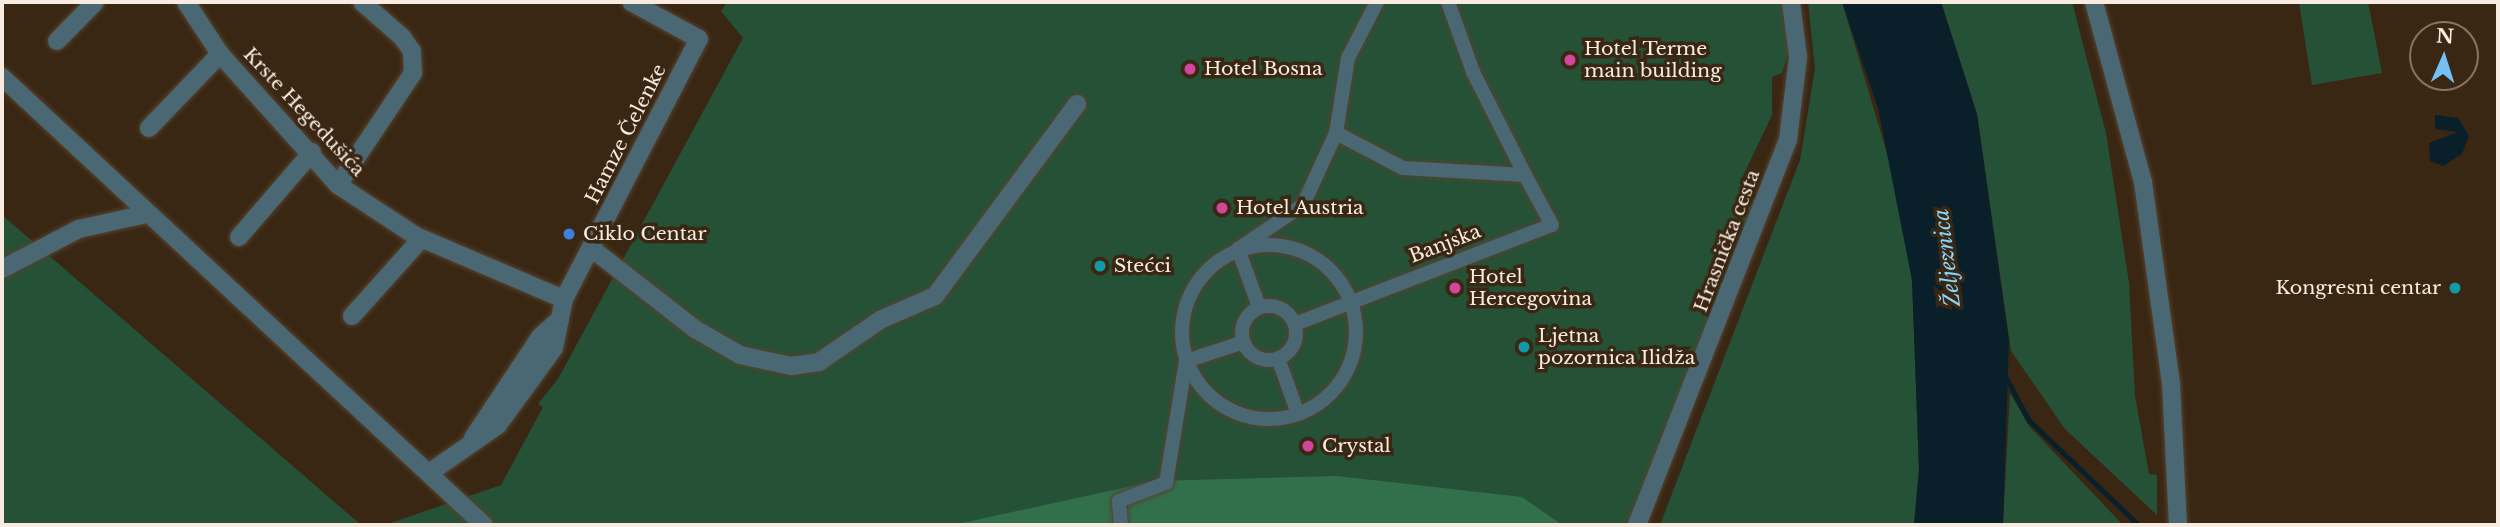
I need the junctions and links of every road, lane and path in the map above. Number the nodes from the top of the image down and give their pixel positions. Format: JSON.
{"nodes":[{"id":1,"x":95,"y":2,"type":"edge"},
{"id":2,"x":186,"y":2,"type":"edge"},
{"id":3,"x":362,"y":2,"type":"edge"},
{"id":4,"x":631,"y":2,"type":"edge"},
{"id":5,"x":1377,"y":2,"type":"edge"},
{"id":6,"x":1448,"y":2,"type":"edge"},
{"id":7,"x":1791,"y":2,"type":"edge"},
{"id":8,"x":2094,"y":2,"type":"edge"},
{"id":9,"x":650,"y":6,"type":"edge"},
{"id":10,"x":57,"y":41,"type":"dead end"},
{"id":11,"x":220,"y":54,"type":"junction"},
{"id":12,"x":2,"y":77,"type":"edge"},
{"id":13,"x":1077,"y":104,"type":"dead end"},
{"id":14,"x":149,"y":128,"type":"dead end"},
{"id":15,"x":1336,"y":132,"type":"junction"},
{"id":16,"x":312,"y":152,"type":"junction"},
{"id":17,"x":1525,"y":175,"type":"junction"},
{"id":18,"x":338,"y":184,"type":"junction"},
{"id":19,"x":146,"y":214,"type":"junction"},
{"id":20,"x":239,"y":237,"type":"dead end"},
{"id":21,"x":421,"y":239,"type":"junction"},
{"id":22,"x":591,"y":248,"type":"junction"},
{"id":23,"x":1238,"y":249,"type":"junction"},
{"id":24,"x":2,"y":269,"type":"edge"},
{"id":25,"x":564,"y":299,"type":"junction"},
{"id":26,"x":1352,"y":302,"type":"junction"},
{"id":27,"x":1259,"y":307,"type":"junction"},
{"id":28,"x":352,"y":316,"type":"dead end"},
{"id":29,"x":1295,"y":324,"type":"junction"},
{"id":30,"x":1244,"y":342,"type":"junction"},
{"id":31,"x":1278,"y":358,"type":"junction"},
{"id":32,"x":1186,"y":361,"type":"junction"},
{"id":33,"x":1298,"y":414,"type":"junction"},
{"id":34,"x":429,"y":473,"type":"junction"},
{"id":35,"x":484,"y":525,"type":"edge"},
{"id":36,"x":1121,"y":525,"type":"edge"},
{"id":37,"x":1637,"y":525,"type":"edge"},
{"id":38,"x":2178,"y":525,"type":"edge"}],
"edges":[{"from":1,"to":10,"type":"street"},
{"from":2,"to":11,"type":"street","name":"Krste Hegedušića"},
{"from":3,"to":18,"type":"street"},
{"from":4,"to":9,"type":"street","name":"Hamze Čelenke"},
{"from":5,"to":15,"type":"street"},
{"from":6,"to":17,"type":"street"},
{"from":7,"to":37,"type":"street","name":"Hrasnička cesta"},
{"from":8,"to":38,"type":"street"},
{"from":9,"to":22,"type":"street","name":"Hamze Čelenke"},
{"from":11,"to":14,"type":"street"},
{"from":11,"to":16,"type":"street","name":"Krste Hegedušića"},
{"from":12,"to":19,"type":"street"},
{"from":13,"to":22,"type":"street"},
{"from":15,"to":17,"type":"street"},
{"from":15,"to":23,"type":"street"},
{"from":16,"to":18,"type":"street","name":"Krste Hegedušića"},
{"from":16,"to":20,"type":"street"},
{"from":17,"to":26,"type":"street","name":"Banjska"},
{"from":18,"to":21,"type":"street","name":"Krste Hegedušića"},
{"from":19,"to":24,"type":"street"},
{"from":19,"to":34,"type":"street"},
{"from":21,"to":25,"type":"street","name":"Krste Hegedušića"},
{"from":21,"to":28,"type":"street"},
{"from":22,"to":25,"type":"street","name":"Hamze Čelenke"},
{"from":23,"to":26,"type":"street"},
{"from":23,"to":27,"type":"street"},
{"from":23,"to":32,"type":"street"},
{"from":25,"to":34,"type":"street","name":"Hamze Čelenke"},
{"from":26,"to":29,"type":"street","name":"Banjska"},
{"from":26,"to":33,"type":"street"},
{"from":27,"to":29,"type":"street"},
{"from":27,"to":30,"type":"street"},
{"from":29,"to":31,"type":"street"},
{"from":30,"to":31,"type":"street"},
{"from":30,"to":32,"type":"street"},
{"from":31,"to":33,"type":"street"},
{"from":32,"to":33,"type":"street"},
{"from":32,"to":36,"type":"street"},
{"from":34,"to":35,"type":"street"}]}
